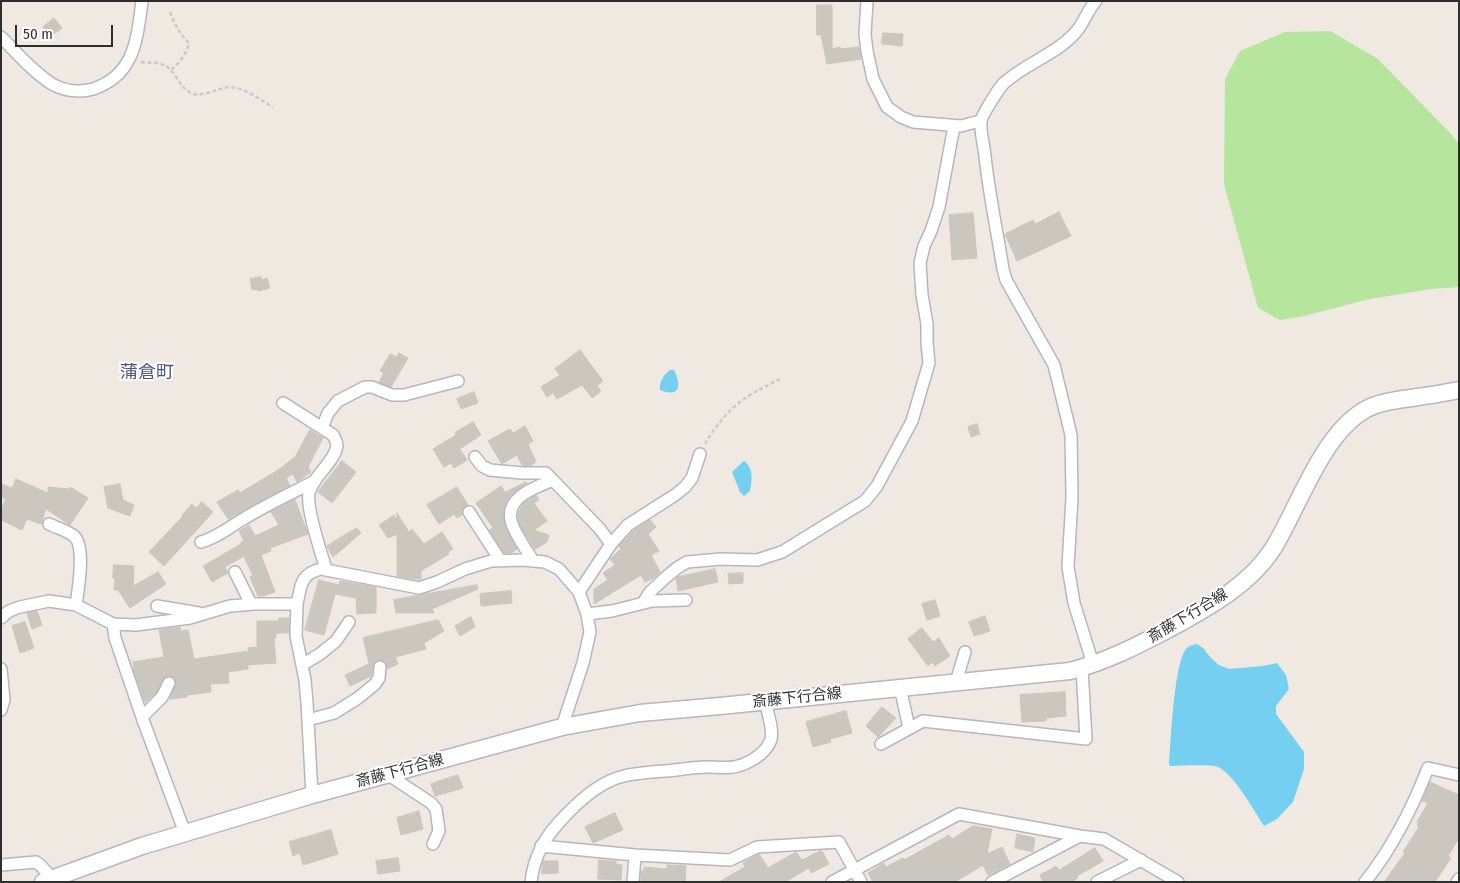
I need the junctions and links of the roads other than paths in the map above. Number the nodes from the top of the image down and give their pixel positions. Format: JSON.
{"nodes":[{"id":1,"x":142,"y":1,"type":"edge"},
{"id":2,"x":867,"y":1,"type":"edge"},
{"id":3,"x":1096,"y":1,"type":"edge"},
{"id":4,"x":1,"y":36,"type":"edge"},
{"id":5,"x":980,"y":120,"type":"junction"},
{"id":6,"x":954,"y":126,"type":"junction"},
{"id":7,"x":458,"y":381,"type":"dead end"},
{"id":8,"x":1459,"y":390,"type":"edge"},
{"id":9,"x":283,"y":403,"type":"dead end"},
{"id":10,"x":322,"y":428,"type":"junction"},
{"id":11,"x":700,"y":454,"type":"road end"},
{"id":12,"x":474,"y":457,"type":"dead end"},
{"id":13,"x":553,"y":480,"type":"junction"},
{"id":14,"x":315,"y":481,"type":"junction"},
{"id":15,"x":469,"y":512,"type":"dead end"},
{"id":16,"x":49,"y":524,"type":"dead end"},
{"id":17,"x":201,"y":542,"type":"dead end"},
{"id":18,"x":611,"y":544,"type":"junction"},
{"id":19,"x":500,"y":560,"type":"junction"},
{"id":20,"x":533,"y":561,"type":"junction"},
{"id":21,"x":326,"y":569,"type":"junction"},
{"id":22,"x":235,"y":572,"type":"dead end"},
{"id":23,"x":578,"y":592,"type":"junction"},
{"id":24,"x":686,"y":600,"type":"dead end"},
{"id":25,"x":643,"y":603,"type":"junction"},
{"id":26,"x":251,"y":604,"type":"junction"},
{"id":27,"x":297,"y":604,"type":"junction"},
{"id":28,"x":76,"y":605,"type":"junction"},
{"id":29,"x":157,"y":606,"type":"dead end"},
{"id":30,"x":203,"y":614,"type":"junction"},
{"id":31,"x":587,"y":614,"type":"junction"},
{"id":32,"x":1,"y":618,"type":"edge"},
{"id":33,"x":349,"y":622,"type":"dead end"},
{"id":34,"x":113,"y":624,"type":"junction"},
{"id":35,"x":965,"y":652,"type":"dead end"},
{"id":36,"x":302,"y":665,"type":"junction"},
{"id":37,"x":1088,"y":666,"type":"junction"},
{"id":38,"x":380,"y":667,"type":"dead end"},
{"id":39,"x":1,"y":670,"type":"edge"},
{"id":40,"x":956,"y":682,"type":"junction"},
{"id":41,"x":169,"y":683,"type":"dead end"},
{"id":42,"x":900,"y":687,"type":"junction"},
{"id":43,"x":765,"y":701,"type":"junction"},
{"id":44,"x":1,"y":710,"type":"edge"},
{"id":45,"x":142,"y":717,"type":"junction"},
{"id":46,"x":308,"y":720,"type":"junction"},
{"id":47,"x":562,"y":726,"type":"junction"},
{"id":48,"x":909,"y":728,"type":"junction"},
{"id":49,"x":882,"y":744,"type":"dead end"},
{"id":50,"x":387,"y":774,"type":"junction"},
{"id":51,"x":1459,"y":775,"type":"edge"},
{"id":52,"x":312,"y":795,"type":"junction"},
{"id":53,"x":185,"y":834,"type":"junction"},
{"id":54,"x":1080,"y":836,"type":"junction"},
{"id":55,"x":433,"y":844,"type":"dead end"},
{"id":56,"x":542,"y":846,"type":"junction"},
{"id":57,"x":635,"y":855,"type":"junction"},
{"id":58,"x":1140,"y":860,"type":"junction"},
{"id":59,"x":1,"y":865,"type":"edge"},
{"id":60,"x":855,"y":870,"type":"junction"},
{"id":61,"x":47,"y":880,"type":"edge"},
{"id":62,"x":531,"y":882,"type":"edge"},
{"id":63,"x":633,"y":882,"type":"edge"},
{"id":64,"x":832,"y":882,"type":"edge"},
{"id":65,"x":861,"y":882,"type":"edge"},
{"id":66,"x":992,"y":882,"type":"edge"},
{"id":67,"x":1097,"y":882,"type":"edge"},
{"id":68,"x":1178,"y":882,"type":"edge"},
{"id":69,"x":1365,"y":882,"type":"edge"}],
"edges":[{"from":1,"to":4,"type":"street"},
{"from":2,"to":6,"type":"street"},
{"from":3,"to":5,"type":"street"},
{"from":5,"to":6,"type":"street"},
{"from":5,"to":37,"type":"street"},
{"from":6,"to":25,"type":"street"},
{"from":7,"to":10,"type":"street"},
{"from":8,"to":37,"type":"main road","name":"斎藤下行合線"},
{"from":9,"to":10,"type":"street"},
{"from":10,"to":14,"type":"street"},
{"from":11,"to":18,"type":"street"},
{"from":12,"to":13,"type":"street"},
{"from":13,"to":18,"type":"street"},
{"from":13,"to":20,"type":"street"},
{"from":14,"to":17,"type":"street"},
{"from":14,"to":21,"type":"street"},
{"from":15,"to":19,"type":"street"},
{"from":16,"to":28,"type":"street"},
{"from":18,"to":23,"type":"street"},
{"from":19,"to":20,"type":"street"},
{"from":19,"to":21,"type":"street"},
{"from":20,"to":23,"type":"street"},
{"from":21,"to":27,"type":"street"},
{"from":22,"to":26,"type":"street"},
{"from":23,"to":31,"type":"street"},
{"from":24,"to":25,"type":"street"},
{"from":25,"to":31,"type":"street"},
{"from":26,"to":27,"type":"street"},
{"from":26,"to":30,"type":"street"},
{"from":27,"to":36,"type":"street"},
{"from":28,"to":32,"type":"street"},
{"from":28,"to":34,"type":"street"},
{"from":29,"to":30,"type":"street"},
{"from":30,"to":34,"type":"street"},
{"from":31,"to":47,"type":"street"},
{"from":33,"to":36,"type":"street"},
{"from":34,"to":45,"type":"street"},
{"from":35,"to":40,"type":"street"},
{"from":36,"to":46,"type":"street"},
{"from":37,"to":40,"type":"main road","name":"斎藤下行合線"},
{"from":37,"to":48,"type":"street"},
{"from":38,"to":46,"type":"street"},
{"from":39,"to":44,"type":"street"},
{"from":40,"to":42,"type":"main road","name":"斎藤下行合線"},
{"from":41,"to":45,"type":"street"},
{"from":42,"to":43,"type":"main road","name":"斎藤下行合線"},
{"from":42,"to":48,"type":"street"},
{"from":43,"to":47,"type":"main road","name":"斎藤下行合線"},
{"from":43,"to":56,"type":"street"},
{"from":45,"to":53,"type":"street"},
{"from":46,"to":52,"type":"street"},
{"from":47,"to":50,"type":"main road","name":"斎藤下行合線"},
{"from":48,"to":49,"type":"street"},
{"from":50,"to":52,"type":"main road","name":"斎藤下行合線"},
{"from":50,"to":55,"type":"street"},
{"from":51,"to":69,"type":"street"},
{"from":52,"to":53,"type":"main road","name":"斎藤下行合線"},
{"from":53,"to":61,"type":"main road","name":"斎藤下行合線"},
{"from":54,"to":58,"type":"street"},
{"from":54,"to":60,"type":"street"},
{"from":54,"to":66,"type":"street"},
{"from":56,"to":57,"type":"street"},
{"from":56,"to":62,"type":"street"},
{"from":57,"to":60,"type":"street"},
{"from":57,"to":63,"type":"street"},
{"from":58,"to":67,"type":"street"},
{"from":58,"to":68,"type":"street"},
{"from":59,"to":61,"type":"street"},
{"from":60,"to":64,"type":"street"},
{"from":60,"to":65,"type":"street"}]}
